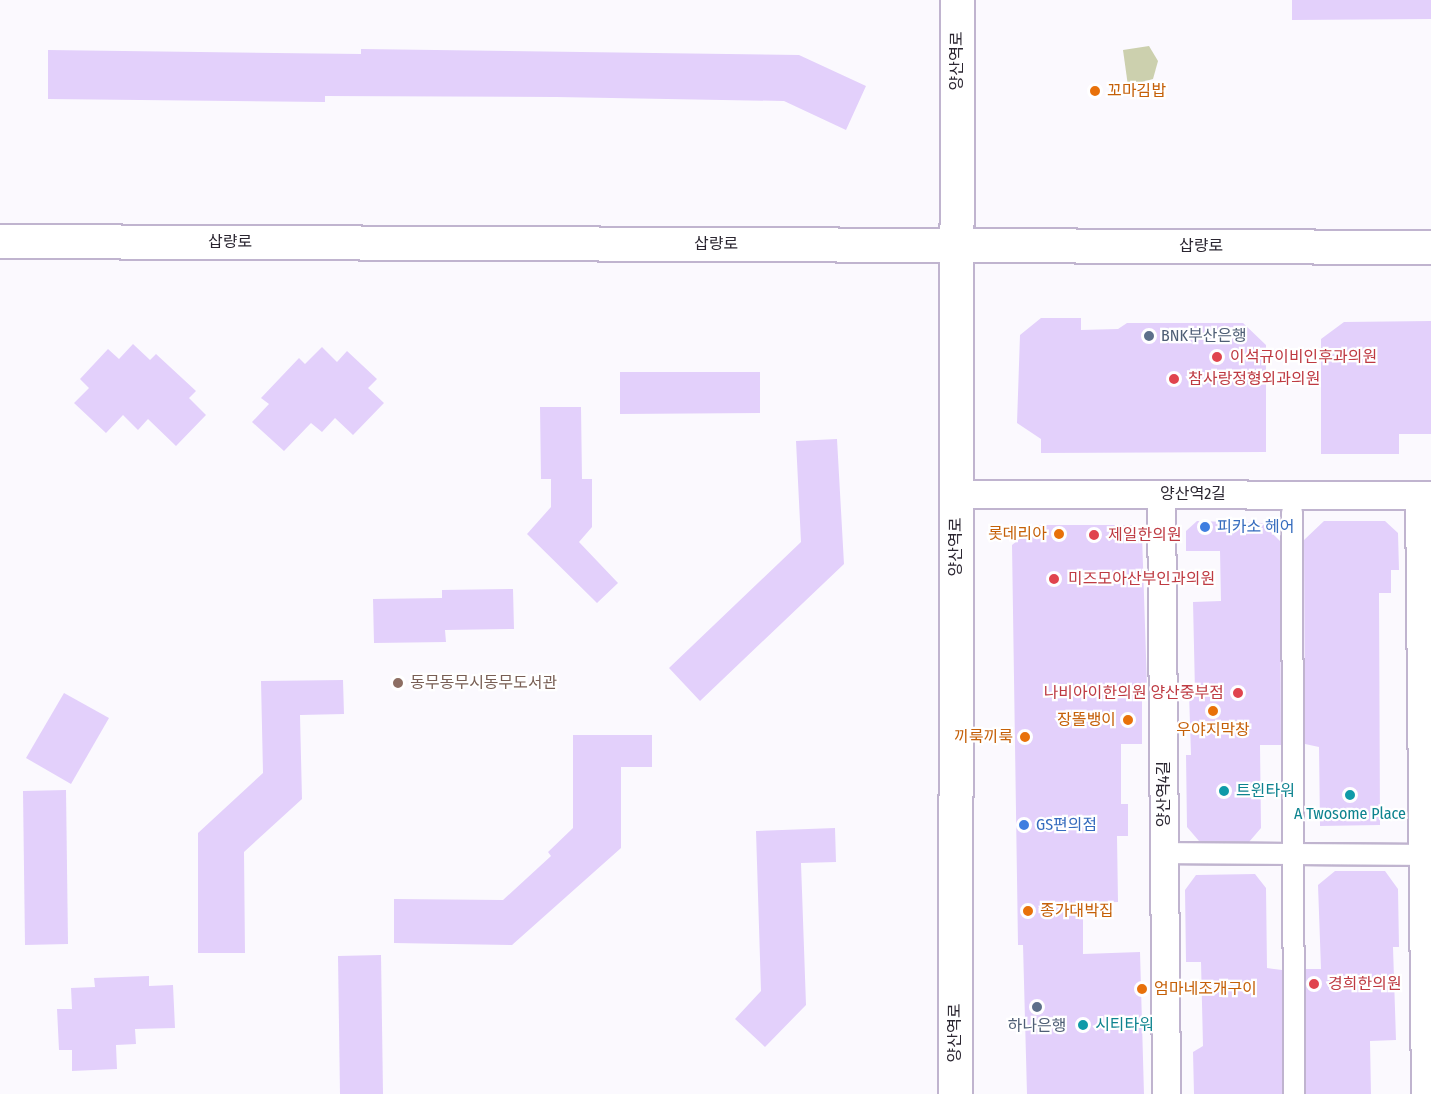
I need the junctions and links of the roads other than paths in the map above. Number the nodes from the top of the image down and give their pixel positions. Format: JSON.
{"nodes":[{"id":1,"x":957,"y":0,"type":"edge"},
{"id":2,"x":0,"y":241,"type":"edge"},
{"id":3,"x":957,"y":245,"type":"junction"},
{"id":4,"x":1431,"y":248,"type":"edge"},
{"id":5,"x":956,"y":494,"type":"junction"},
{"id":6,"x":1161,"y":494,"type":"junction"},
{"id":7,"x":1425,"y":495,"type":"edge"},
{"id":8,"x":1292,"y":512,"type":"dead end"},
{"id":9,"x":1164,"y":853,"type":"junction"},
{"id":10,"x":1293,"y":854,"type":"junction"},
{"id":11,"x":1423,"y":855,"type":"junction"},
{"id":12,"x":955,"y":1094,"type":"edge"},
{"id":13,"x":1166,"y":1094,"type":"edge"},
{"id":14,"x":1294,"y":1094,"type":"edge"},
{"id":15,"x":1425,"y":1094,"type":"edge"}],
"edges":[{"from":1,"to":3,"type":"street","name":"양산역로"},
{"from":2,"to":3,"type":"street","name":"삽량로"},
{"from":3,"to":4,"type":"street","name":"삽량로"},
{"from":3,"to":5,"type":"street","name":"양산역로"},
{"from":5,"to":6,"type":"street","name":"양산역2길"},
{"from":5,"to":12,"type":"street","name":"양산역로"},
{"from":6,"to":7,"type":"street","name":"양산역2길"},
{"from":6,"to":9,"type":"street","name":"양산역4길"},
{"from":7,"to":11,"type":"street"},
{"from":8,"to":10,"type":"street"},
{"from":9,"to":10,"type":"street"},
{"from":9,"to":13,"type":"street","name":"양산역4길"},
{"from":10,"to":11,"type":"street"},
{"from":10,"to":14,"type":"street"},
{"from":11,"to":15,"type":"street"}]}
